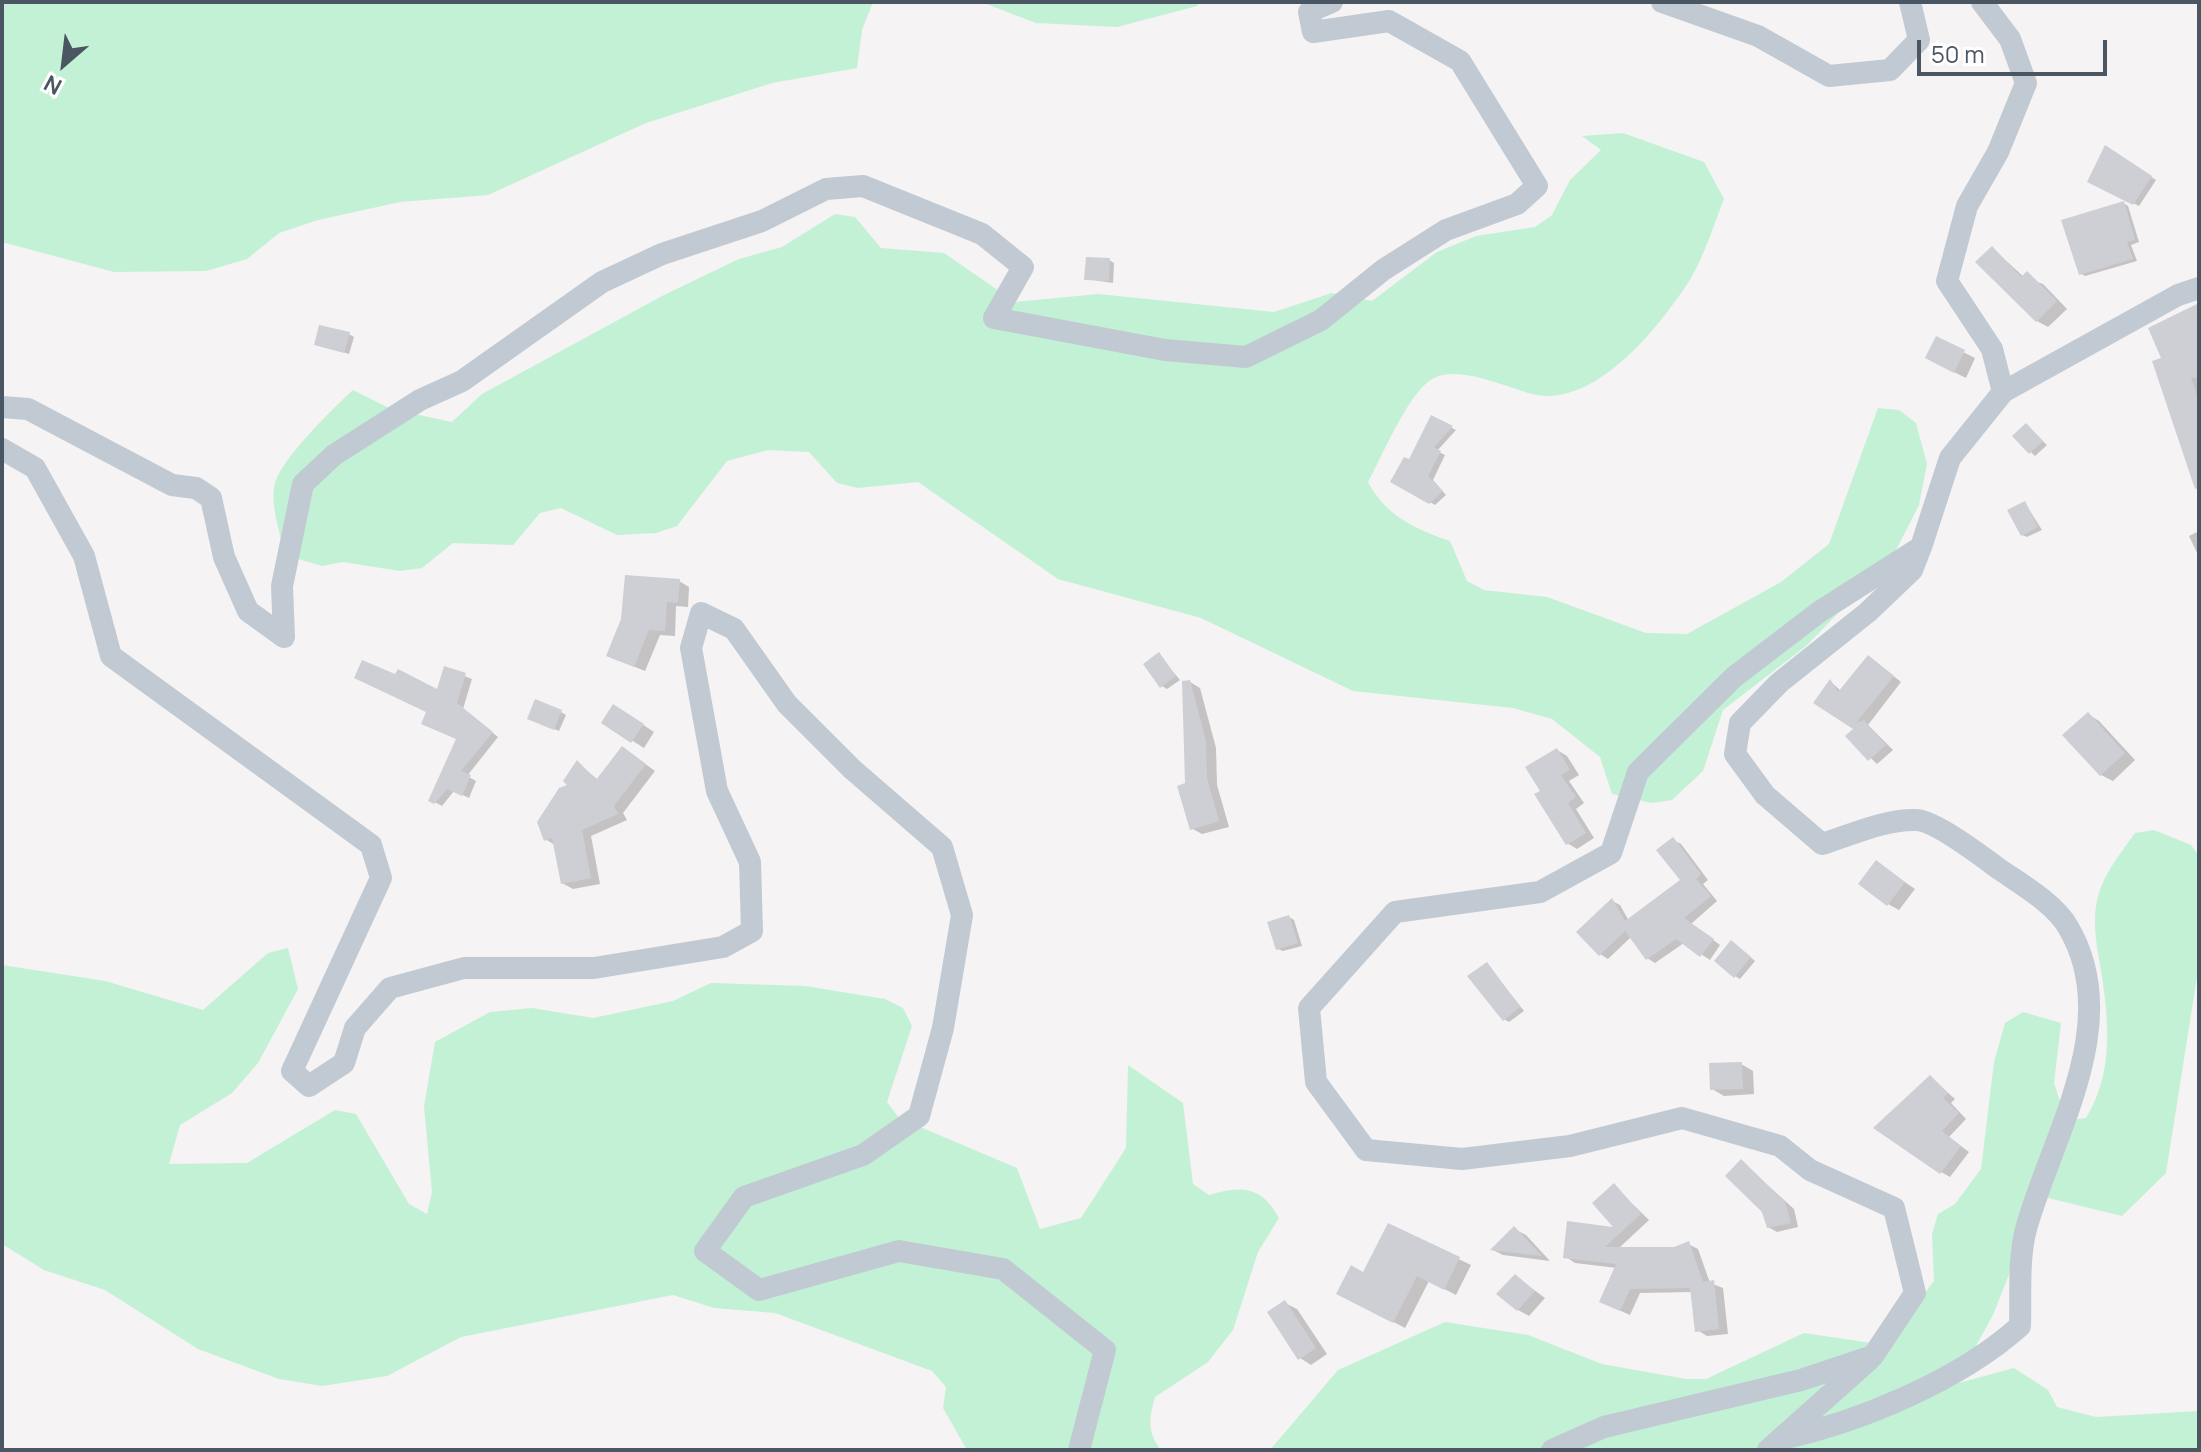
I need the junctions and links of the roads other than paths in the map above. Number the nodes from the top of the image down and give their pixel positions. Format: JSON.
{"nodes":[{"id":1,"x":1332,"y":2,"type":"edge"},
{"id":2,"x":1662,"y":2,"type":"edge"},
{"id":3,"x":1910,"y":2,"type":"edge"},
{"id":4,"x":1982,"y":2,"type":"edge"},
{"id":5,"x":2199,"y":288,"type":"edge"},
{"id":6,"x":2003,"y":392,"type":"junction"},
{"id":7,"x":2,"y":407,"type":"edge"},
{"id":8,"x":2,"y":449,"type":"edge"},
{"id":9,"x":1921,"y":547,"type":"junction"},
{"id":10,"x":1873,"y":1356,"type":"junction"},
{"id":11,"x":1774,"y":1444,"type":"edge"},
{"id":12,"x":1079,"y":1450,"type":"edge"},
{"id":13,"x":1552,"y":1450,"type":"edge"}],
"edges":[{"from":1,"to":7,"type":"street"},
{"from":2,"to":3,"type":"street"},
{"from":4,"to":6,"type":"street"},
{"from":5,"to":6,"type":"street"},
{"from":6,"to":9,"type":"street"},
{"from":8,"to":12,"type":"street"},
{"from":9,"to":10,"type":"street"},
{"from":9,"to":11,"type":"street"},
{"from":10,"to":11,"type":"street"},
{"from":10,"to":13,"type":"street"}]}
